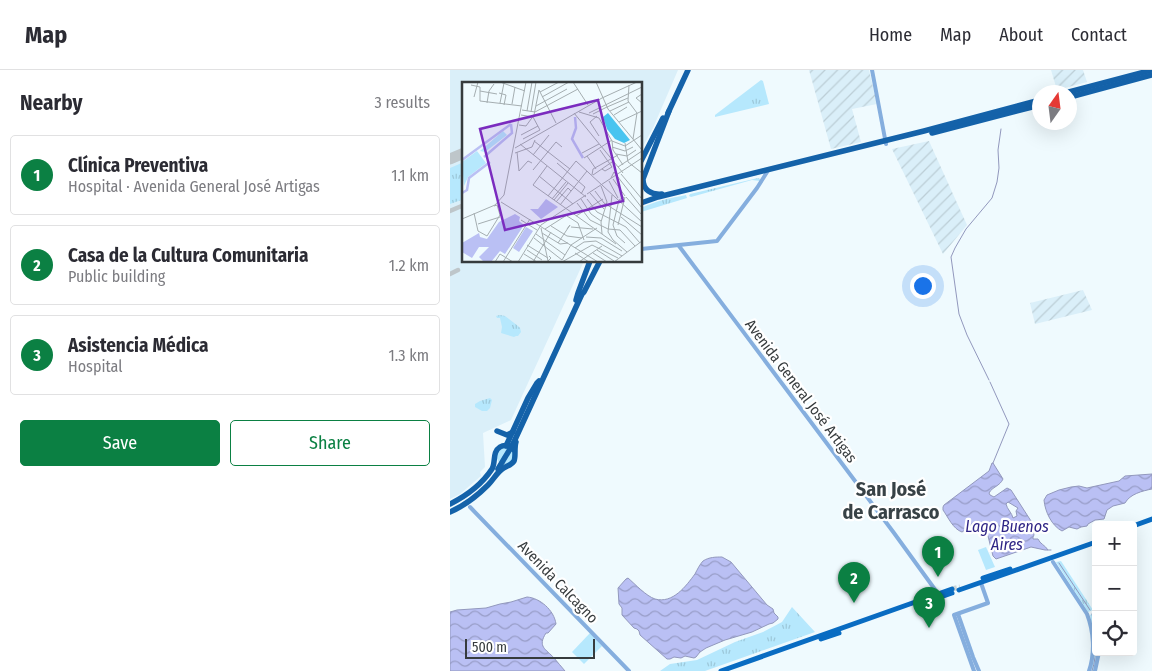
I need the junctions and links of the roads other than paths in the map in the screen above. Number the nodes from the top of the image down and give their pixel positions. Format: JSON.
{"nodes":[{"id":1,"x":686,"y":70,"type":"edge"},
{"id":2,"x":872,"y":70,"type":"edge"},
{"id":3,"x":1152,"y":70,"type":"edge"},
{"id":4,"x":1152,"y":75,"type":"edge"},
{"id":5,"x":1077,"y":90,"type":"edge"},
{"id":6,"x":1077,"y":95,"type":"edge"},
{"id":7,"x":1032,"y":102,"type":"edge"},
{"id":8,"x":1032,"y":107,"type":"edge"},
{"id":9,"x":669,"y":111,"type":"junction"},
{"id":10,"x":959,"y":131,"type":"dead end"},
{"id":11,"x":926,"y":134,"type":"junction"},
{"id":12,"x":886,"y":142,"type":"junction"},
{"id":13,"x":642,"y":159,"type":"edge"},
{"id":14,"x":642,"y":170,"type":"edge"},
{"id":15,"x":768,"y":171,"type":"junction"},
{"id":16,"x":760,"y":178,"type":"junction"},
{"id":17,"x":676,"y":193,"type":"junction"},
{"id":18,"x":642,"y":204,"type":"edge"},
{"id":19,"x":642,"y":205,"type":"edge"},
{"id":20,"x":680,"y":246,"type":"junction"},
{"id":21,"x":642,"y":249,"type":"edge"},
{"id":22,"x":595,"y":262,"type":"edge"},
{"id":23,"x":540,"y":381,"type":"junction"},
{"id":24,"x":497,"y":431,"type":"dead end"},
{"id":25,"x":513,"y":432,"type":"junction"},
{"id":26,"x":510,"y":444,"type":"junction"},
{"id":27,"x":515,"y":452,"type":"junction"},
{"id":28,"x":495,"y":458,"type":"junction"},
{"id":29,"x":507,"y":466,"type":"junction"},
{"id":30,"x":471,"y":507,"type":"dead end"},
{"id":31,"x":450,"y":508,"type":"edge"},
{"id":32,"x":1152,"y":521,"type":"edge"},
{"id":33,"x":1137,"y":526,"type":"edge"},
{"id":34,"x":1092,"y":542,"type":"edge"},
{"id":35,"x":1092,"y":542,"type":"edge"},
{"id":36,"x":1053,"y":562,"type":"dead end"},
{"id":37,"x":981,"y":583,"type":"junction"},
{"id":38,"x":952,"y":591,"type":"tunnel mouth"},
{"id":39,"x":939,"y":596,"type":"junction"},
{"id":40,"x":956,"y":615,"type":"junction"},
{"id":41,"x":1098,"y":656,"type":"edge"},
{"id":42,"x":629,"y":671,"type":"edge"},
{"id":43,"x":721,"y":671,"type":"edge"},
{"id":44,"x":731,"y":671,"type":"edge"},
{"id":45,"x":974,"y":671,"type":"edge"},
{"id":46,"x":979,"y":671,"type":"edge"},
{"id":47,"x":1089,"y":671,"type":"edge"},
{"id":48,"x":1095,"y":671,"type":"edge"}],
"edges":[{"from":1,"to":9,"type":"highway"},
{"from":1,"to":13,"type":"highway"},
{"from":2,"to":12,"type":"street"},
{"from":3,"to":5,"type":"highway"},
{"from":4,"to":6,"type":"highway"},
{"from":7,"to":12,"type":"highway"},
{"from":8,"to":11,"type":"highway"},
{"from":9,"to":14,"type":"highway"},
{"from":9,"to":17,"type":"highway"},
{"from":10,"to":11,"type":"highway"},
{"from":11,"to":12,"type":"highway"},
{"from":12,"to":15,"type":"highway"},
{"from":15,"to":16,"type":"highway"},
{"from":15,"to":17,"type":"highway"},
{"from":16,"to":19,"type":"highway"},
{"from":16,"to":20,"type":"street"},
{"from":17,"to":18,"type":"highway"},
{"from":20,"to":21,"type":"street"},
{"from":20,"to":39,"type":"street","name":"Avenida General José Artigas"},
{"from":22,"to":23,"type":"highway"},
{"from":23,"to":25,"type":"highway"},
{"from":23,"to":26,"type":"highway"},
{"from":23,"to":27,"type":"highway"},
{"from":24,"to":25,"type":"highway"},
{"from":25,"to":26,"type":"highway"},
{"from":26,"to":27,"type":"highway"},
{"from":26,"to":28,"type":"highway"},
{"from":26,"to":31,"type":"highway","bridge":true},
{"from":27,"to":29,"type":"highway"},
{"from":28,"to":29,"type":"highway"},
{"from":28,"to":31,"type":"highway"},
{"from":29,"to":31,"type":"highway"},
{"from":30,"to":42,"type":"street","name":"Avenida Calcagno"},
{"from":32,"to":33,"type":"main road"},
{"from":34,"to":37,"type":"main road"},
{"from":35,"to":37,"type":"main road"},
{"from":36,"to":47,"type":"street"},
{"from":37,"to":40,"type":"street"},
{"from":38,"to":39,"type":"main road"},
{"from":39,"to":43,"type":"main road"},
{"from":39,"to":44,"type":"main road"},
{"from":40,"to":45,"type":"street"},
{"from":40,"to":46,"type":"street"},
{"from":41,"to":48,"type":"street"}]}
